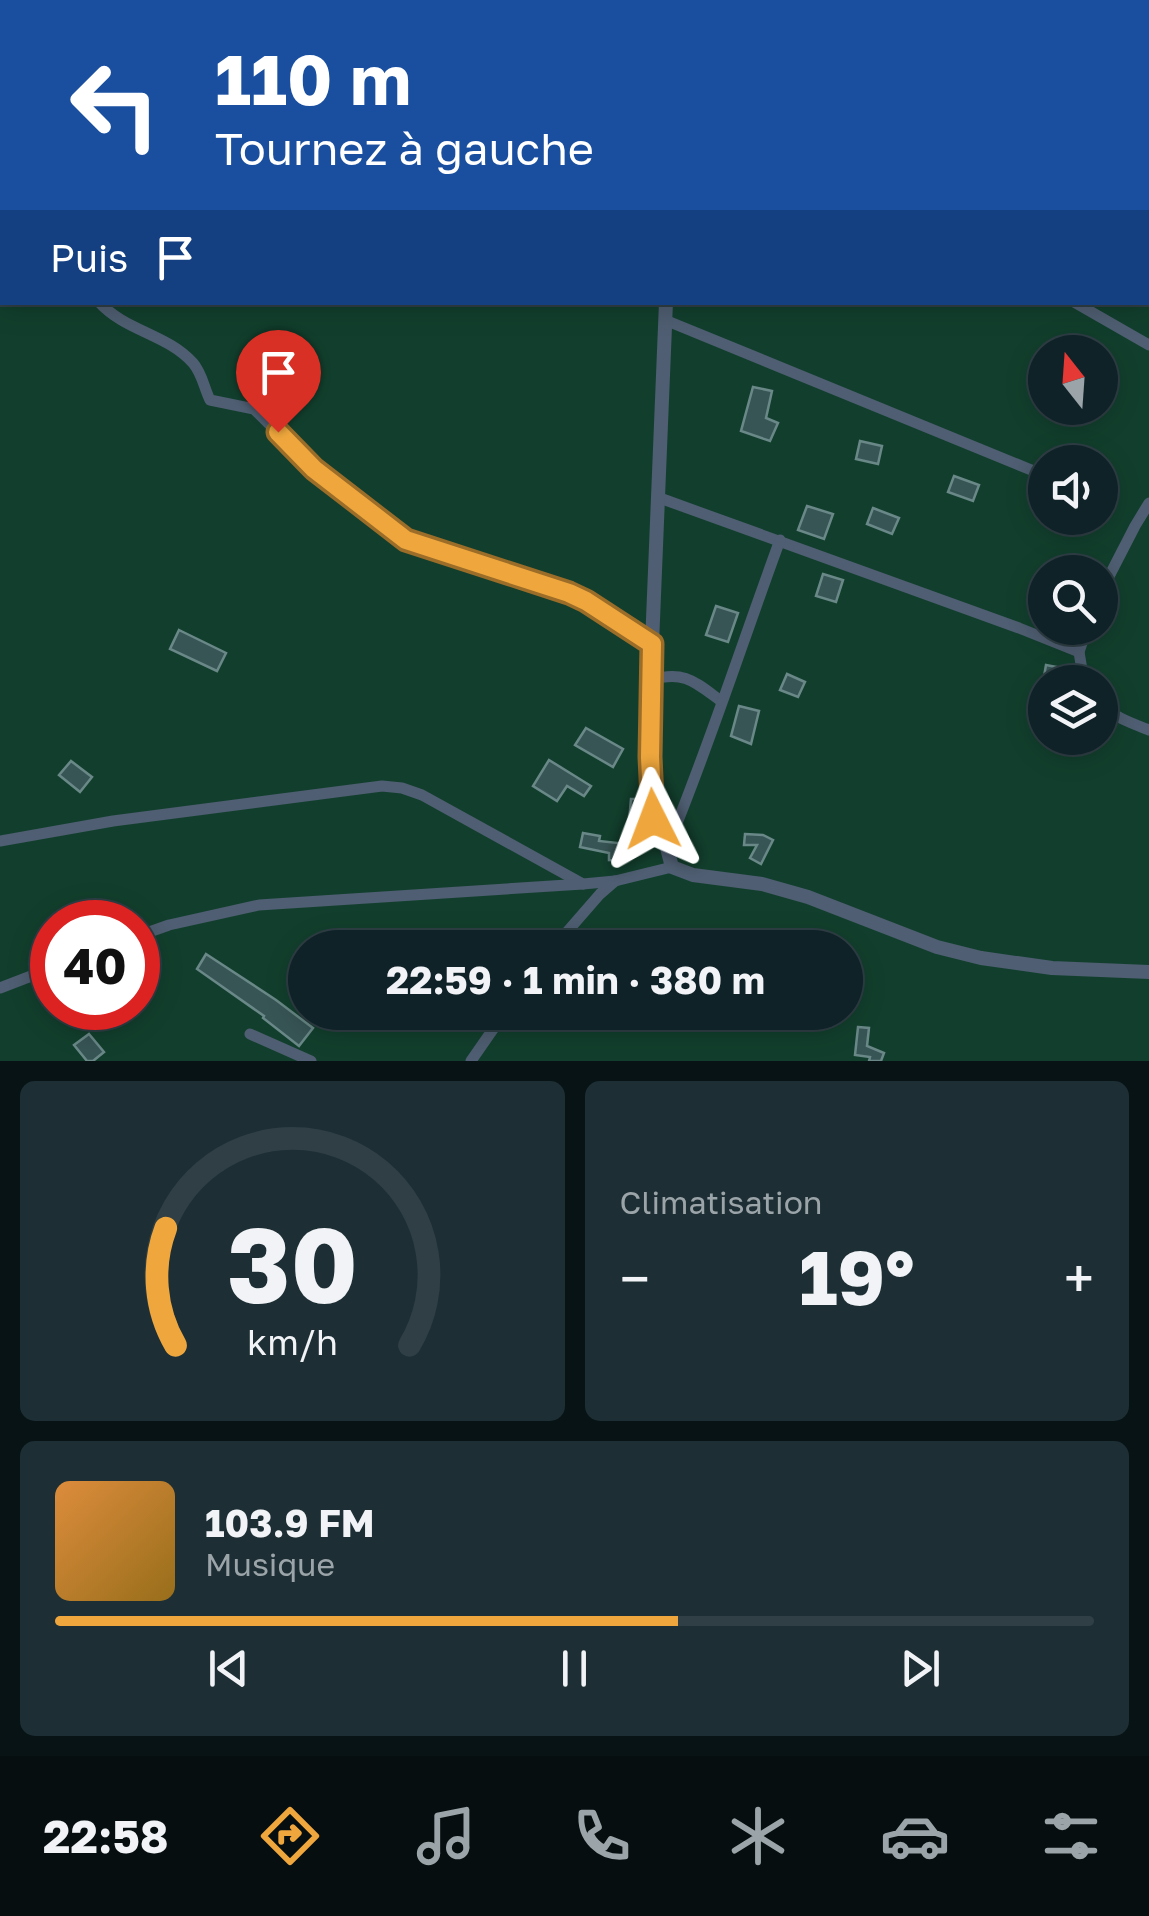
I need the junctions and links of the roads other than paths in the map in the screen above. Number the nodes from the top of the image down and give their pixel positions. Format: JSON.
{"nodes":[{"id":1,"x":101,"y":305,"type":"edge"},
{"id":2,"x":666,"y":305,"type":"edge"},
{"id":3,"x":1079,"y":305,"type":"edge"},
{"id":4,"x":666,"y":320,"type":"junction"},
{"id":5,"x":1149,"y":344,"type":"edge"},
{"id":6,"x":1028,"y":469,"type":"edge"},
{"id":7,"x":657,"y":497,"type":"junction"},
{"id":8,"x":1149,"y":503,"type":"edge"},
{"id":9,"x":780,"y":540,"type":"junction"},
{"id":10,"x":1118,"y":558,"type":"edge"},
{"id":11,"x":652,"y":644,"type":"junction"},
{"id":12,"x":1081,"y":645,"type":"edge"},
{"id":13,"x":1079,"y":652,"type":"junction"},
{"id":14,"x":1081,"y":665,"type":"edge"},
{"id":15,"x":651,"y":680,"type":"junction"},
{"id":16,"x":721,"y":701,"type":"junction"},
{"id":17,"x":1118,"y":717,"type":"edge"},
{"id":18,"x":1149,"y":730,"type":"edge"},
{"id":19,"x":0,"y":841,"type":"edge"},
{"id":20,"x":667,"y":848,"type":"junction"},
{"id":21,"x":672,"y":867,"type":"junction"},
{"id":22,"x":615,"y":881,"type":"junction"},
{"id":23,"x":584,"y":884,"type":"junction"},
{"id":24,"x":160,"y":928,"type":"edge"},
{"id":25,"x":569,"y":930,"type":"edge"},
{"id":26,"x":1149,"y":972,"type":"edge"},
{"id":27,"x":30,"y":976,"type":"edge"},
{"id":28,"x":0,"y":988,"type":"edge"},
{"id":29,"x":493,"y":1030,"type":"edge"},
{"id":30,"x":250,"y":1034,"type":"dead end"},
{"id":31,"x":312,"y":1061,"type":"edge"},
{"id":32,"x":471,"y":1061,"type":"edge"}],
"edges":[{"from":1,"to":11,"type":"street"},
{"from":2,"to":4,"type":"street"},
{"from":3,"to":5,"type":"street"},
{"from":4,"to":6,"type":"street"},
{"from":4,"to":7,"type":"street"},
{"from":7,"to":9,"type":"street"},
{"from":7,"to":11,"type":"street"},
{"from":8,"to":10,"type":"street"},
{"from":9,"to":13,"type":"street"},
{"from":9,"to":16,"type":"street"},
{"from":11,"to":15,"type":"street"},
{"from":12,"to":13,"type":"street"},
{"from":13,"to":14,"type":"street"},
{"from":15,"to":16,"type":"street"},
{"from":15,"to":20,"type":"street"},
{"from":16,"to":20,"type":"street"},
{"from":17,"to":18,"type":"street"},
{"from":19,"to":23,"type":"street"},
{"from":20,"to":21,"type":"street"},
{"from":21,"to":22,"type":"street"},
{"from":21,"to":26,"type":"street"},
{"from":22,"to":23,"type":"street"},
{"from":22,"to":25,"type":"street"},
{"from":23,"to":24,"type":"street"},
{"from":27,"to":28,"type":"street"},
{"from":29,"to":32,"type":"street"},
{"from":30,"to":31,"type":"street"}]}
